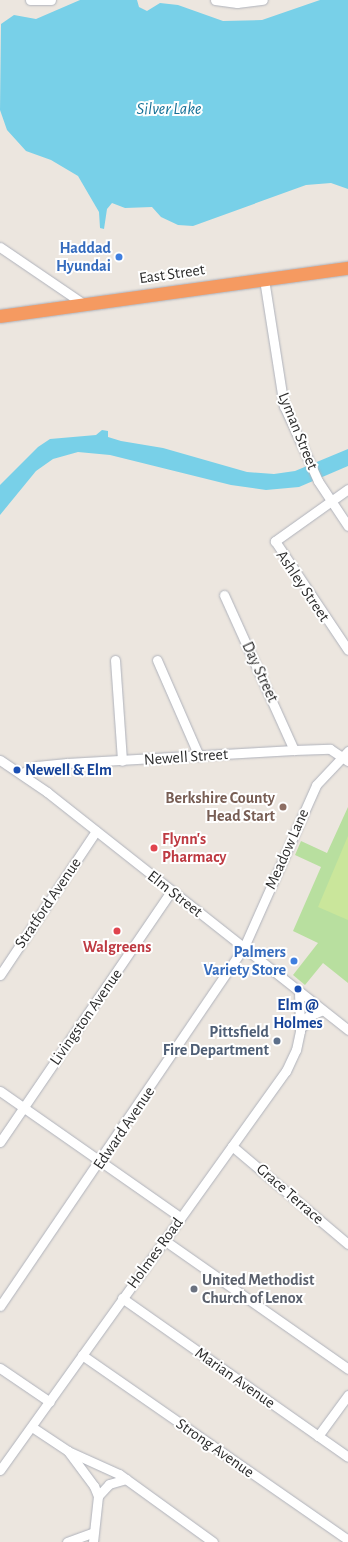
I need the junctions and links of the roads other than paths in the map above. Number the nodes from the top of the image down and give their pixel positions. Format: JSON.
{"nodes":[{"id":1,"x":30,"y":0,"type":"edge"},
{"id":2,"x":51,"y":0,"type":"edge"},
{"id":3,"x":215,"y":0,"type":"edge"},
{"id":4,"x":263,"y":0,"type":"edge"},
{"id":5,"x":0,"y":247,"type":"edge"},
{"id":6,"x":348,"y":268,"type":"edge"},
{"id":7,"x":264,"y":279,"type":"junction"},
{"id":8,"x":82,"y":303,"type":"junction"},
{"id":9,"x":0,"y":316,"type":"edge"},
{"id":10,"x":348,"y":489,"type":"edge"},
{"id":11,"x":330,"y":500,"type":"junction"},
{"id":12,"x":348,"y":526,"type":"edge"},
{"id":13,"x":224,"y":595,"type":"dead end"},
{"id":14,"x":348,"y":650,"type":"edge"},
{"id":15,"x":115,"y":660,"type":"dead end"},
{"id":16,"x":157,"y":660,"type":"dead end"},
{"id":17,"x":294,"y":750,"type":"junction"},
{"id":18,"x":199,"y":756,"type":"junction"},
{"id":19,"x":346,"y":756,"type":"edge"},
{"id":20,"x":0,"y":760,"type":"edge"},
{"id":21,"x":122,"y":761,"type":"junction"},
{"id":22,"x":22,"y":773,"type":"junction"},
{"id":23,"x":96,"y":831,"type":"junction"},
{"id":24,"x":171,"y":891,"type":"junction"},
{"id":25,"x":244,"y":947,"type":"junction"},
{"id":26,"x":0,"y":975,"type":"edge"},
{"id":27,"x":299,"y":991,"type":"junction"},
{"id":28,"x":323,"y":1010,"type":"junction"},
{"id":29,"x":348,"y":1030,"type":"edge"},
{"id":30,"x":300,"y":1031,"type":"junction"},
{"id":31,"x":0,"y":1091,"type":"edge"},
{"id":32,"x":23,"y":1108,"type":"junction"},
{"id":33,"x":0,"y":1142,"type":"edge"},
{"id":34,"x":232,"y":1146,"type":"junction"},
{"id":35,"x":101,"y":1161,"type":"junction"},
{"id":36,"x":180,"y":1217,"type":"junction"},
{"id":37,"x":164,"y":1240,"type":"junction"},
{"id":38,"x":348,"y":1244,"type":"edge"},
{"id":39,"x":122,"y":1298,"type":"junction"},
{"id":40,"x":0,"y":1306,"type":"edge"},
{"id":41,"x":82,"y":1355,"type":"junction"},
{"id":42,"x":0,"y":1368,"type":"edge"},
{"id":43,"x":348,"y":1369,"type":"edge"},
{"id":44,"x":348,"y":1395,"type":"edge"},
{"id":45,"x":50,"y":1402,"type":"junction"},
{"id":46,"x":32,"y":1427,"type":"junction"},
{"id":47,"x":318,"y":1436,"type":"junction"},
{"id":48,"x":68,"y":1450,"type":"junction"},
{"id":49,"x":348,"y":1457,"type":"edge"},
{"id":50,"x":0,"y":1470,"type":"edge"},
{"id":51,"x":126,"y":1479,"type":"junction"},
{"id":52,"x":98,"y":1496,"type":"junction"},
{"id":53,"x":92,"y":1537,"type":"edge"},
{"id":54,"x":348,"y":1540,"type":"edge"},
{"id":55,"x":67,"y":1542,"type":"edge"},
{"id":56,"x":213,"y":1542,"type":"edge"}],
"edges":[{"from":1,"to":2,"type":"street"},
{"from":3,"to":4,"type":"street"},
{"from":5,"to":8,"type":"street"},
{"from":6,"to":7,"type":"highway","name":"East Street"},
{"from":7,"to":8,"type":"highway","name":"East Street"},
{"from":7,"to":11,"type":"street","name":"Lyman Street"},
{"from":8,"to":9,"type":"highway","name":"East Street"},
{"from":10,"to":11,"type":"street"},
{"from":11,"to":12,"type":"street","name":"Lyman Street"},
{"from":11,"to":14,"type":"street","name":"Ashley Street"},
{"from":13,"to":17,"type":"street","name":"Day Street"},
{"from":15,"to":21,"type":"street"},
{"from":16,"to":18,"type":"street"},
{"from":17,"to":18,"type":"street","name":"Newell Street"},
{"from":17,"to":19,"type":"street","name":"Newell Street"},
{"from":18,"to":21,"type":"street","name":"Newell Street"},
{"from":19,"to":25,"type":"street","name":"Meadow Lane"},
{"from":20,"to":22,"type":"street","name":"Elm Street"},
{"from":21,"to":22,"type":"street","name":"Newell Street"},
{"from":22,"to":23,"type":"street","name":"Elm Street"},
{"from":23,"to":24,"type":"street","name":"Elm Street"},
{"from":23,"to":26,"type":"street","name":"Stratford Avenue"},
{"from":24,"to":25,"type":"street","name":"Elm Street"},
{"from":24,"to":32,"type":"street","name":"Livingston Avenue"},
{"from":25,"to":27,"type":"street","name":"Elm Street"},
{"from":25,"to":35,"type":"street","name":"Edward Avenue"},
{"from":27,"to":28,"type":"street","name":"Elm Street"},
{"from":27,"to":30,"type":"street","name":"Holmes Road"},
{"from":28,"to":29,"type":"street","name":"Elm Street"},
{"from":28,"to":30,"type":"street","name":"Holmes Road"},
{"from":30,"to":34,"type":"street","name":"Holmes Road"},
{"from":31,"to":32,"type":"street"},
{"from":32,"to":33,"type":"street","name":"Livingston Avenue"},
{"from":32,"to":35,"type":"street"},
{"from":34,"to":36,"type":"street","name":"Holmes Road"},
{"from":34,"to":38,"type":"street","name":"Grace Terrace"},
{"from":35,"to":36,"type":"street"},
{"from":35,"to":40,"type":"street","name":"Edward Avenue"},
{"from":36,"to":37,"type":"street","name":"Holmes Road"},
{"from":37,"to":39,"type":"street","name":"Holmes Road"},
{"from":37,"to":43,"type":"street"},
{"from":39,"to":41,"type":"street","name":"Holmes Road"},
{"from":39,"to":47,"type":"street","name":"Marian Avenue"},
{"from":41,"to":45,"type":"street","name":"Holmes Road"},
{"from":41,"to":54,"type":"street","name":"Strong Avenue"},
{"from":42,"to":45,"type":"street"},
{"from":44,"to":47,"type":"street"},
{"from":45,"to":46,"type":"street","name":"Holmes Road"},
{"from":46,"to":48,"type":"street"},
{"from":46,"to":50,"type":"street","name":"Holmes Road"},
{"from":47,"to":49,"type":"street","name":"Marian Avenue"},
{"from":48,"to":51,"type":"street"},
{"from":48,"to":52,"type":"street"},
{"from":51,"to":52,"type":"street"},
{"from":51,"to":56,"type":"street"},
{"from":52,"to":53,"type":"street"},
{"from":53,"to":55,"type":"street"}]}
